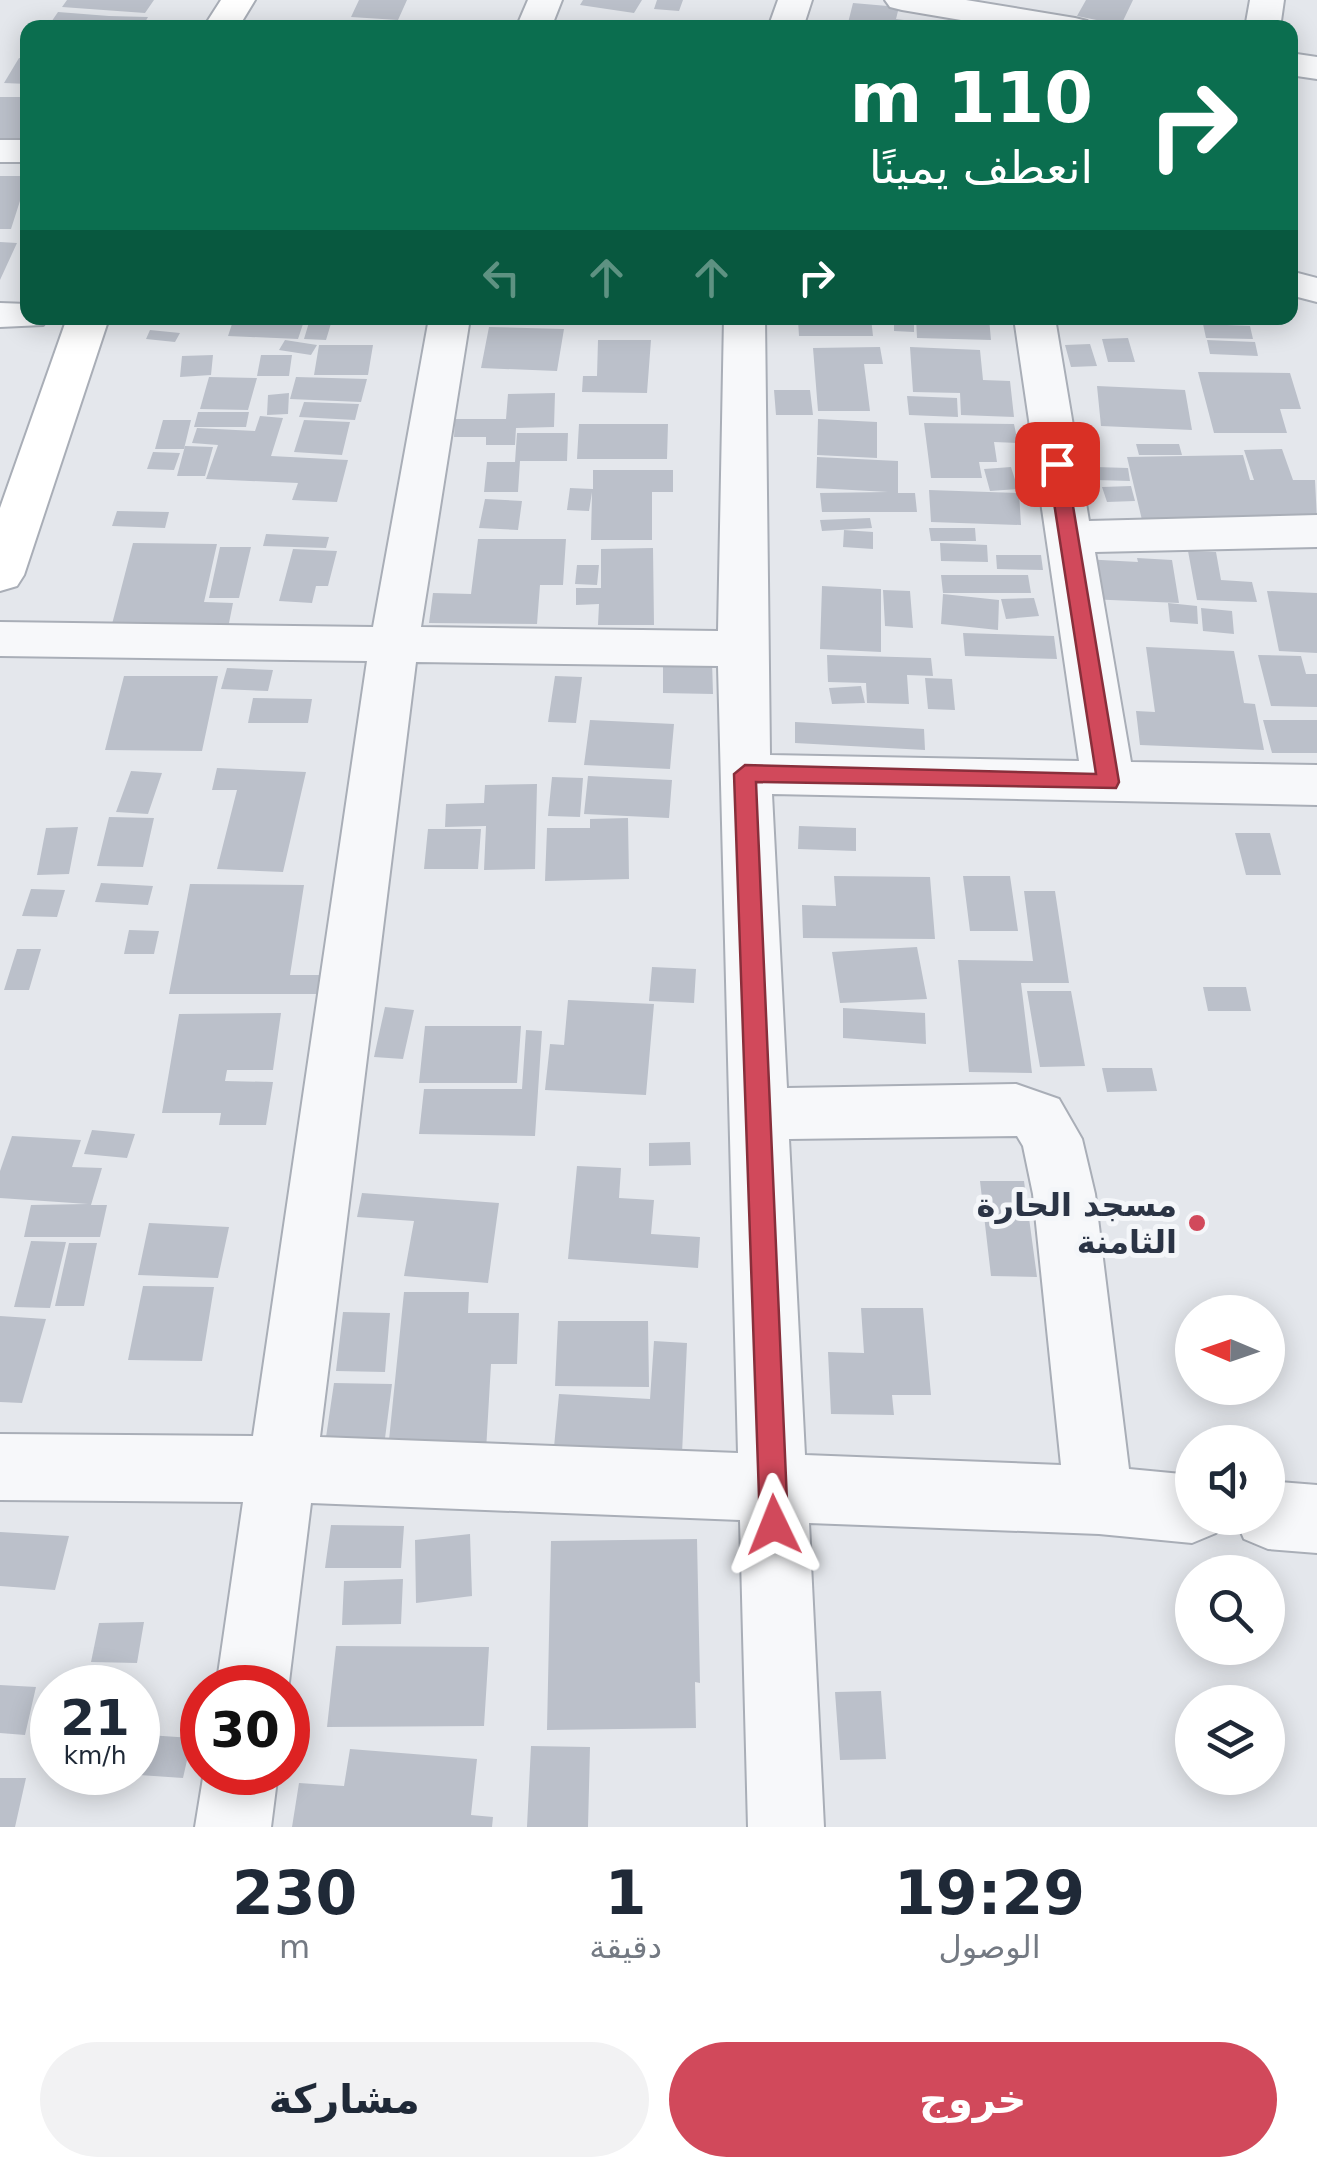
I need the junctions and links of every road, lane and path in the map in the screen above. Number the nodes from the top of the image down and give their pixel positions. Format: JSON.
{"nodes":[{"id":1,"x":902,"y":0,"type":"edge"},
{"id":2,"x":1011,"y":20,"type":"edge"},
{"id":3,"x":86,"y":325,"type":"edge"},
{"id":4,"x":448,"y":325,"type":"edge"},
{"id":5,"x":745,"y":325,"type":"edge"},
{"id":6,"x":1035,"y":325,"type":"edge"},
{"id":7,"x":1317,"y":531,"type":"edge"},
{"id":8,"x":1068,"y":537,"type":"junction"},
{"id":9,"x":0,"y":574,"type":"edge"},
{"id":10,"x":0,"y":639,"type":"edge"},
{"id":11,"x":394,"y":644,"type":"junction"},
{"id":12,"x":742,"y":649,"type":"junction"},
{"id":13,"x":745,"y":774,"type":"junction"},
{"id":14,"x":1108,"y":782,"type":"junction"},
{"id":15,"x":1317,"y":785,"type":"edge"},
{"id":16,"x":758,"y":1114,"type":"junction"},
{"id":17,"x":0,"y":1466,"type":"edge"},
{"id":18,"x":282,"y":1470,"type":"junction"},
{"id":19,"x":772,"y":1487,"type":"junction"},
{"id":20,"x":1099,"y":1500,"type":"junction"},
{"id":21,"x":1175,"y":1507,"type":"edge"},
{"id":22,"x":1285,"y":1517,"type":"edge"},
{"id":23,"x":1317,"y":1520,"type":"edge"},
{"id":24,"x":255,"y":1665,"type":"edge"},
{"id":25,"x":237,"y":1795,"type":"edge"},
{"id":26,"x":233,"y":1827,"type":"edge"},
{"id":27,"x":786,"y":1827,"type":"edge"}],
"edges":[{"from":1,"to":2,"type":"street"},
{"from":3,"to":9,"type":"street"},
{"from":4,"to":11,"type":"street"},
{"from":5,"to":12,"type":"street"},
{"from":6,"to":8,"type":"street"},
{"from":7,"to":8,"type":"street"},
{"from":8,"to":14,"type":"street"},
{"from":10,"to":11,"type":"street"},
{"from":11,"to":12,"type":"street"},
{"from":11,"to":18,"type":"street"},
{"from":12,"to":13,"type":"street"},
{"from":13,"to":14,"type":"street"},
{"from":13,"to":16,"type":"street"},
{"from":14,"to":15,"type":"street"},
{"from":16,"to":19,"type":"street"},
{"from":16,"to":20,"type":"street"},
{"from":17,"to":18,"type":"street"},
{"from":18,"to":19,"type":"street"},
{"from":18,"to":24,"type":"street"},
{"from":19,"to":20,"type":"street"},
{"from":19,"to":27,"type":"street"},
{"from":20,"to":21,"type":"street"},
{"from":22,"to":23,"type":"street"},
{"from":25,"to":26,"type":"street"}]}
